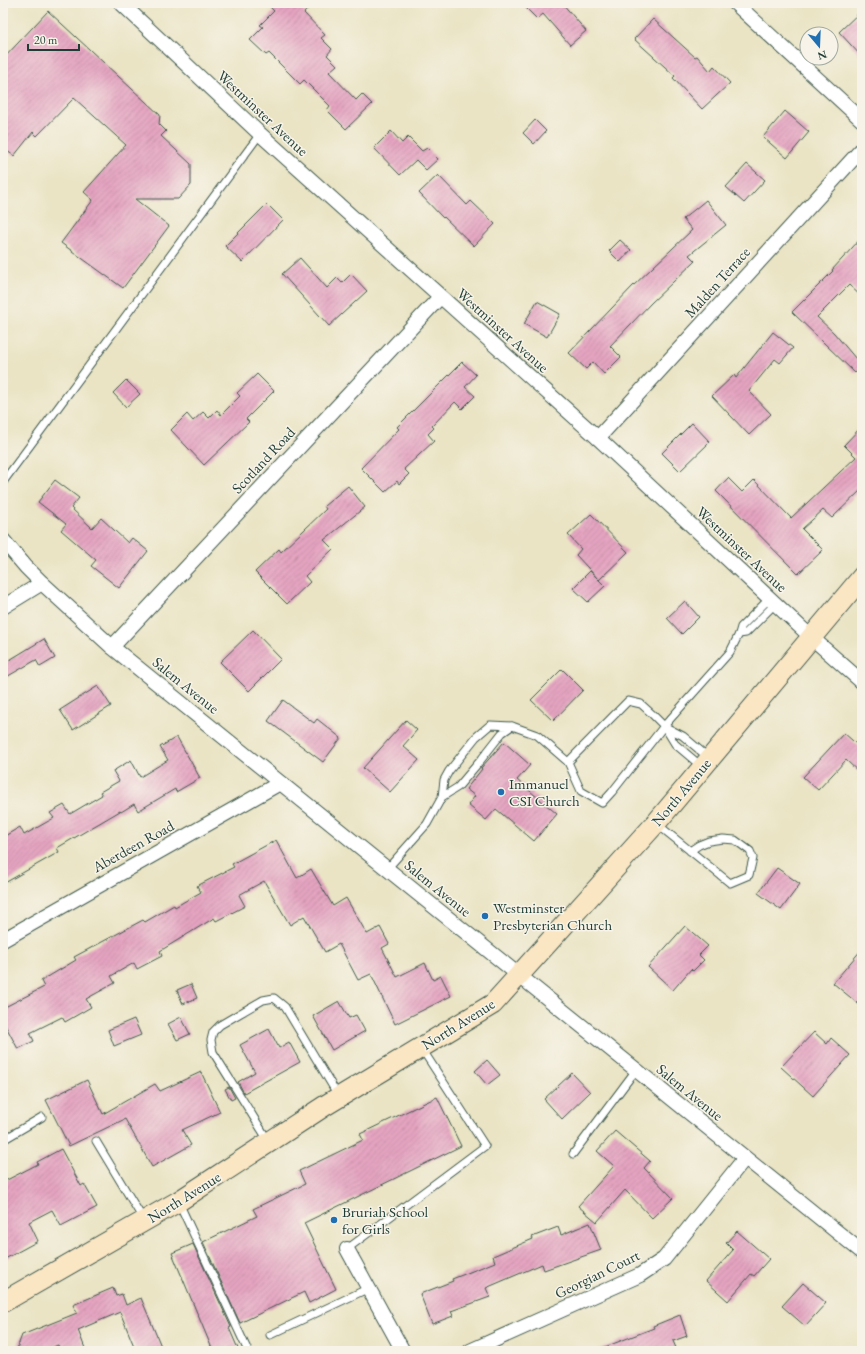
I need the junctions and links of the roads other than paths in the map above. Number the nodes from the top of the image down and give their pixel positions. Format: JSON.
{"nodes":[{"id":1,"x":121,"y":3,"type":"edge"},
{"id":2,"x":735,"y":3,"type":"edge"},
{"id":3,"x":862,"y":120,"type":"edge"},
{"id":4,"x":260,"y":134,"type":"junction"},
{"id":5,"x":862,"y":149,"type":"edge"},
{"id":6,"x":440,"y":297,"type":"junction"},
{"id":7,"x":598,"y":438,"type":"junction"},
{"id":8,"x":3,"y":482,"type":"edge"},
{"id":9,"x":3,"y":540,"type":"edge"},
{"id":10,"x":862,"y":577,"type":"edge"},
{"id":11,"x":42,"y":583,"type":"junction"},
{"id":12,"x":773,"y":601,"type":"junction"},
{"id":13,"x":3,"y":607,"type":"edge"},
{"id":14,"x":811,"y":637,"type":"junction"},
{"id":15,"x":112,"y":646,"type":"junction"},
{"id":16,"x":862,"y":682,"type":"edge"},
{"id":17,"x":512,"y":726,"type":"junction"},
{"id":18,"x":664,"y":726,"type":"junction"},
{"id":19,"x":568,"y":762,"type":"junction"},
{"id":20,"x":706,"y":763,"type":"junction"},
{"id":21,"x":280,"y":782,"type":"junction"},
{"id":22,"x":442,"y":797,"type":"junction"},
{"id":23,"x":656,"y":823,"type":"junction"},
{"id":24,"x":690,"y":851,"type":"junction"},
{"id":25,"x":387,"y":869,"type":"junction"},
{"id":26,"x":3,"y":940,"type":"edge"},
{"id":27,"x":520,"y":975,"type":"junction"},
{"id":28,"x":421,"y":1048,"type":"junction"},
{"id":29,"x":636,"y":1070,"type":"junction"},
{"id":30,"x":339,"y":1097,"type":"junction"},
{"id":31,"x":42,"y":1117,"type":"dead end"},
{"id":32,"x":3,"y":1140,"type":"edge"},
{"id":33,"x":96,"y":1141,"type":"dead end"},
{"id":34,"x":269,"y":1142,"type":"junction"},
{"id":35,"x":573,"y":1154,"type":"dead end"},
{"id":36,"x":745,"y":1158,"type":"junction"},
{"id":37,"x":179,"y":1201,"type":"junction"},
{"id":38,"x":144,"y":1221,"type":"junction"},
{"id":39,"x":347,"y":1250,"type":"joint"},
{"id":40,"x":862,"y":1252,"type":"edge"},
{"id":41,"x":369,"y":1288,"type":"junction"},
{"id":42,"x":3,"y":1302,"type":"edge"},
{"id":43,"x":270,"y":1335,"type":"dead end"},
{"id":44,"x":248,"y":1351,"type":"edge"},
{"id":45,"x":403,"y":1351,"type":"edge"},
{"id":46,"x":470,"y":1351,"type":"edge"}],
"edges":[{"from":1,"to":4,"type":"street","name":"Westminster Avenue"},
{"from":2,"to":3,"type":"street"},
{"from":4,"to":6,"type":"street","name":"Westminster Avenue"},
{"from":4,"to":8,"type":"lane"},
{"from":5,"to":7,"type":"street","name":"Malden Terrace"},
{"from":6,"to":7,"type":"street","name":"Westminster Avenue"},
{"from":6,"to":15,"type":"street","name":"Scotland Road"},
{"from":7,"to":12,"type":"street","name":"Westminster Avenue"},
{"from":9,"to":11,"type":"street","name":"Salem Avenue"},
{"from":10,"to":14,"type":"main road","name":"North Avenue"},
{"from":11,"to":13,"type":"street"},
{"from":11,"to":15,"type":"street","name":"Salem Avenue"},
{"from":12,"to":14,"type":"street","name":"Westminster Avenue"},
{"from":12,"to":18,"type":"lane"},
{"from":14,"to":16,"type":"street","name":"Westminster Avenue"},
{"from":14,"to":20,"type":"main road","name":"North Avenue"},
{"from":15,"to":21,"type":"street","name":"Salem Avenue"},
{"from":17,"to":19,"type":"lane"},
{"from":17,"to":22,"type":"lane"},
{"from":17,"to":22,"type":"lane"},
{"from":18,"to":19,"type":"lane"},
{"from":18,"to":19,"type":"lane"},
{"from":18,"to":20,"type":"lane"},
{"from":18,"to":20,"type":"lane"},
{"from":20,"to":23,"type":"main road","name":"North Avenue"},
{"from":21,"to":25,"type":"street","name":"Salem Avenue"},
{"from":21,"to":26,"type":"street","name":"Aberdeen Road"},
{"from":22,"to":25,"type":"lane"},
{"from":23,"to":24,"type":"lane"},
{"from":23,"to":27,"type":"main road","name":"North Avenue"},
{"from":24,"to":24,"type":"lane"},
{"from":25,"to":27,"type":"street","name":"Salem Avenue"},
{"from":27,"to":28,"type":"main road","name":"North Avenue"},
{"from":27,"to":29,"type":"street","name":"Salem Avenue"},
{"from":28,"to":30,"type":"main road","name":"North Avenue"},
{"from":28,"to":39,"type":"lane"},
{"from":29,"to":35,"type":"lane"},
{"from":29,"to":36,"type":"street","name":"Salem Avenue"},
{"from":30,"to":34,"type":"main road","name":"North Avenue"},
{"from":30,"to":34,"type":"lane"},
{"from":31,"to":32,"type":"lane"},
{"from":33,"to":38,"type":"lane"},
{"from":34,"to":37,"type":"main road","name":"North Avenue"},
{"from":36,"to":40,"type":"street","name":"Salem Avenue"},
{"from":36,"to":46,"type":"street","name":"Georgian Court"},
{"from":37,"to":38,"type":"main road","name":"North Avenue"},
{"from":37,"to":44,"type":"lane"},
{"from":38,"to":42,"type":"main road","name":"North Avenue"},
{"from":39,"to":41,"type":"street"},
{"from":41,"to":43,"type":"lane"},
{"from":41,"to":45,"type":"street"}]}
